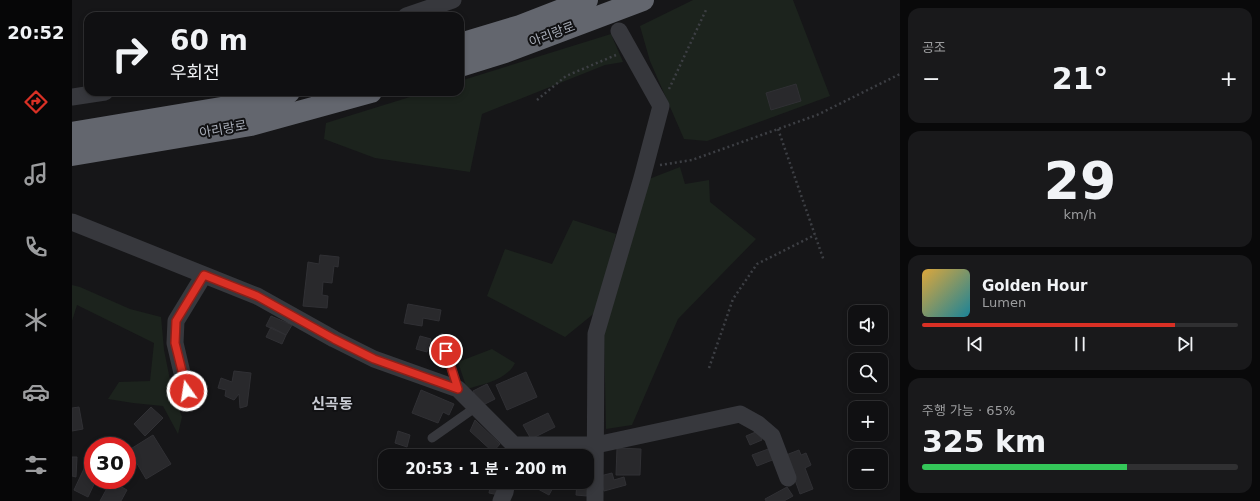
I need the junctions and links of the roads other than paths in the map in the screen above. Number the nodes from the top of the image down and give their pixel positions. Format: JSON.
{"nodes":[{"id":1,"x":453,"y":0,"type":"edge"},
{"id":2,"x":587,"y":0,"type":"edge"},
{"id":3,"x":643,"y":0,"type":"edge"},
{"id":4,"x":418,"y":12,"type":"edge"},
{"id":5,"x":619,"y":31,"type":"dead end"},
{"id":6,"x":464,"y":43,"type":"edge"},
{"id":7,"x":464,"y":65,"type":"edge"},
{"id":8,"x":84,"y":95,"type":"edge"},
{"id":9,"x":274,"y":96,"type":"edge"},
{"id":10,"x":356,"y":96,"type":"edge"},
{"id":11,"x":72,"y":97,"type":"edge"},
{"id":12,"x":72,"y":133,"type":"edge"},
{"id":13,"x":72,"y":155,"type":"edge"},
{"id":14,"x":72,"y":222,"type":"edge"},
{"id":15,"x":204,"y":275,"type":"junction"},
{"id":16,"x":442,"y":338,"type":"dead end"},
{"id":17,"x":458,"y":389,"type":"junction"},
{"id":18,"x":189,"y":403,"type":"dead end"},
{"id":19,"x":476,"y":407,"type":"junction"},
{"id":20,"x":432,"y":438,"type":"dead end"},
{"id":21,"x":596,"y":445,"type":"junction"},
{"id":22,"x":512,"y":449,"type":"edge"},
{"id":23,"x":530,"y":449,"type":"edge"},
{"id":24,"x":788,"y":478,"type":"dead end"},
{"id":25,"x":595,"y":501,"type":"edge"}],
"edges":[{"from":1,"to":4,"type":"street"},
{"from":2,"to":6,"type":"highway","name":"아리랑로"},
{"from":3,"to":7,"type":"highway","name":"아리랑로"},
{"from":5,"to":21,"type":"street"},
{"from":8,"to":11,"type":"street"},
{"from":9,"to":12,"type":"highway","name":"아리랑로"},
{"from":10,"to":13,"type":"highway","name":"아리랑로"},
{"from":14,"to":15,"type":"street"},
{"from":15,"to":17,"type":"street"},
{"from":15,"to":18,"type":"street"},
{"from":16,"to":17,"type":"lane"},
{"from":17,"to":19,"type":"street"},
{"from":19,"to":20,"type":"lane"},
{"from":19,"to":22,"type":"street"},
{"from":21,"to":23,"type":"street"},
{"from":21,"to":24,"type":"street"},
{"from":21,"to":25,"type":"street"}]}
